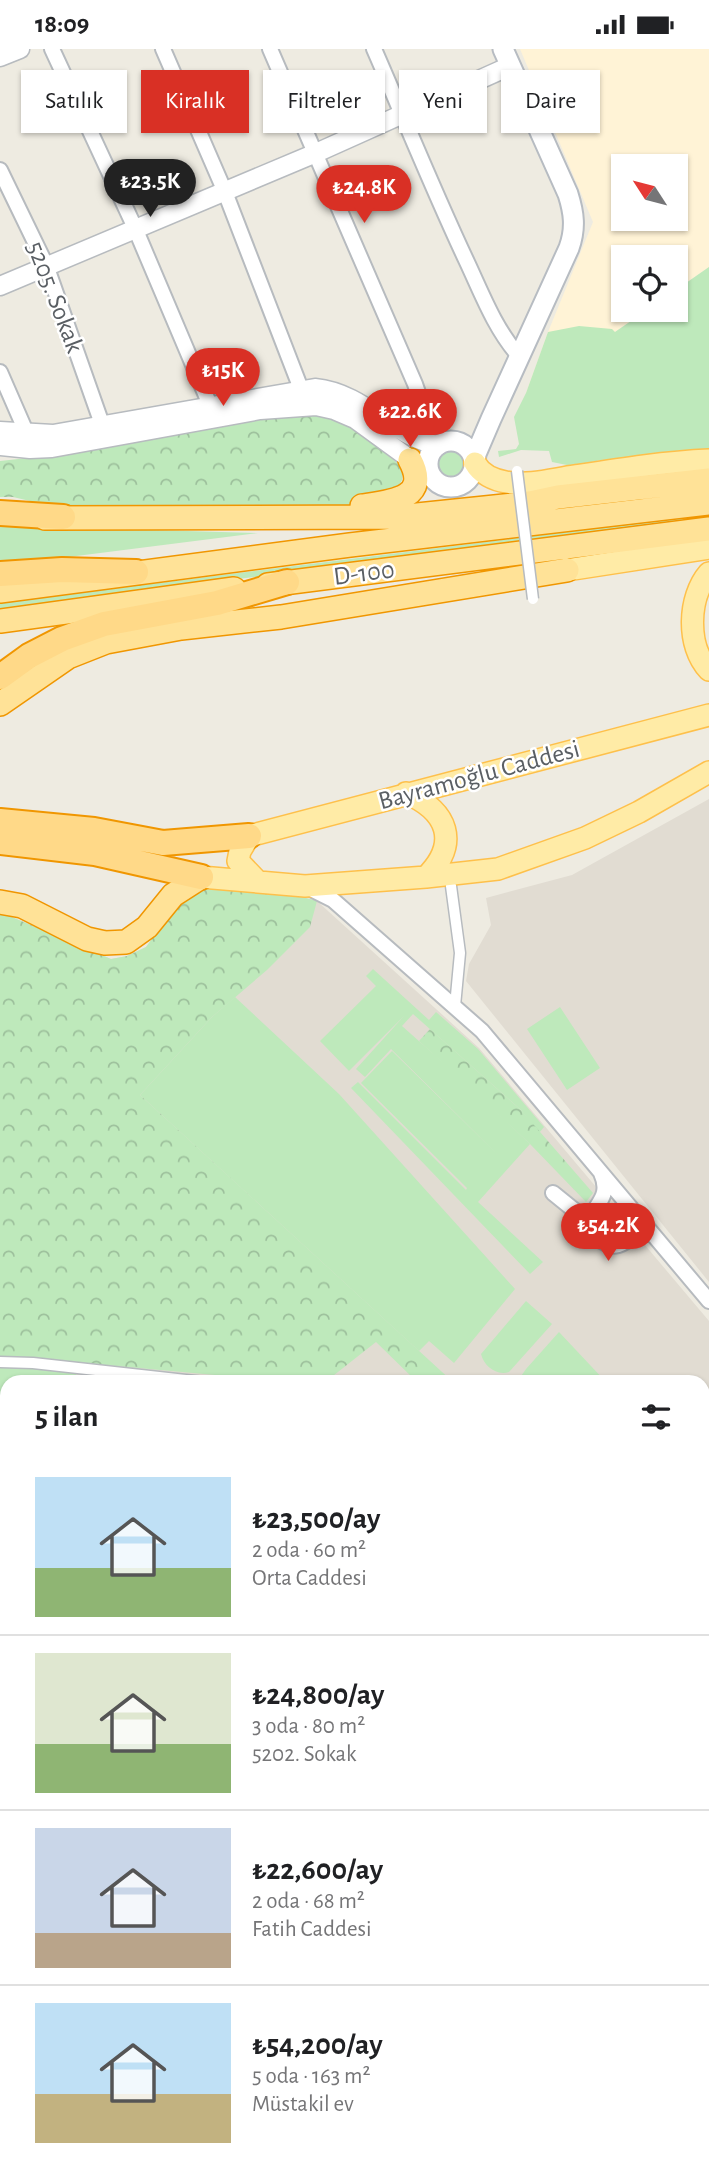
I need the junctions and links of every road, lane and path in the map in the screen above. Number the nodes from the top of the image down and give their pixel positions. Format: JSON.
{"nodes":[{"id":1,"x":20,"y":49,"type":"edge"},
{"id":2,"x":52,"y":49,"type":"edge"},
{"id":3,"x":163,"y":49,"type":"edge"},
{"id":4,"x":270,"y":49,"type":"edge"},
{"id":5,"x":374,"y":49,"type":"edge"},
{"id":6,"x":0,"y":57,"type":"edge"},
{"id":7,"x":506,"y":57,"type":"edge"},
{"id":8,"x":482,"y":70,"type":"edge"},
{"id":9,"x":399,"y":106,"type":"edge"},
{"id":10,"x":399,"y":114,"type":"edge"},
{"id":11,"x":410,"y":133,"type":"edge"},
{"id":12,"x":316,"y":153,"type":"junction"},
{"id":13,"x":0,"y":170,"type":"edge"},
{"id":14,"x":225,"y":192,"type":"junction"},
{"id":15,"x":135,"y":227,"type":"junction"},
{"id":16,"x":46,"y":265,"type":"junction"},
{"id":17,"x":0,"y":286,"type":"edge"},
{"id":18,"x":519,"y":356,"type":"junction"},
{"id":19,"x":0,"y":372,"type":"edge"},
{"id":20,"x":301,"y":389,"type":"junction"},
{"id":21,"x":230,"y":411,"type":"junction"},
{"id":22,"x":200,"y":412,"type":"junction"},
{"id":23,"x":425,"y":414,"type":"junction"},
{"id":24,"x":491,"y":419,"type":"junction"},
{"id":25,"x":103,"y":427,"type":"junction"},
{"id":26,"x":0,"y":431,"type":"edge"},
{"id":27,"x":407,"y":431,"type":"junction"},
{"id":28,"x":27,"y":434,"type":"junction"},
{"id":29,"x":439,"y":443,"type":"junction"},
{"id":30,"x":0,"y":446,"type":"edge"},
{"id":31,"x":410,"y":460,"type":"junction"},
{"id":32,"x":709,"y":460,"type":"edge"},
{"id":33,"x":475,"y":463,"type":"junction"},
{"id":34,"x":517,"y":471,"type":"dead end"},
{"id":35,"x":429,"y":473,"type":"junction"},
{"id":36,"x":709,"y":480,"type":"edge"},
{"id":37,"x":407,"y":495,"type":"junction"},
{"id":38,"x":709,"y":503,"type":"edge"},
{"id":39,"x":0,"y":513,"type":"edge"},
{"id":40,"x":63,"y":517,"type":"junction"},
{"id":41,"x":282,"y":518,"type":"junction"},
{"id":42,"x":0,"y":519,"type":"edge"},
{"id":43,"x":709,"y":529,"type":"edge"},
{"id":44,"x":709,"y":548,"type":"edge"},
{"id":45,"x":567,"y":570,"type":"joint"},
{"id":46,"x":136,"y":572,"type":"junction"},
{"id":47,"x":709,"y":573,"type":"edge"},
{"id":48,"x":0,"y":574,"type":"edge"},
{"id":49,"x":288,"y":583,"type":"junction"},
{"id":50,"x":0,"y":591,"type":"edge"},
{"id":51,"x":533,"y":599,"type":"dead end"},
{"id":52,"x":10,"y":619,"type":"edge"},
{"id":53,"x":709,"y":670,"type":"edge"},
{"id":54,"x":0,"y":677,"type":"edge"},
{"id":55,"x":0,"y":703,"type":"edge"},
{"id":56,"x":709,"y":715,"type":"edge"},
{"id":57,"x":709,"y":772,"type":"edge"},
{"id":58,"x":406,"y":793,"type":"junction"},
{"id":59,"x":0,"y":821,"type":"edge"},
{"id":60,"x":249,"y":836,"type":"junction"},
{"id":61,"x":0,"y":842,"type":"edge"},
{"id":62,"x":201,"y":877,"type":"junction"},
{"id":63,"x":426,"y":877,"type":"junction"},
{"id":64,"x":258,"y":882,"type":"junction"},
{"id":65,"x":356,"y":883,"type":"junction"},
{"id":66,"x":451,"y":885,"type":"dead end"},
{"id":67,"x":305,"y":886,"type":"junction"},
{"id":68,"x":0,"y":902,"type":"edge"},
{"id":69,"x":356,"y":920,"type":"junction"},
{"id":70,"x":455,"y":1006,"type":"junction"},
{"id":71,"x":594,"y":1162,"type":"junction"},
{"id":72,"x":552,"y":1193,"type":"dead end"},
{"id":73,"x":590,"y":1223,"type":"junction"},
{"id":74,"x":654,"y":1236,"type":"junction"},
{"id":75,"x":709,"y":1301,"type":"edge"},
{"id":76,"x":0,"y":1362,"type":"edge"},
{"id":77,"x":141,"y":1375,"type":"edge"}],
"edges":[{"from":1,"to":6,"type":"street"},
{"from":2,"to":15,"type":"street"},
{"from":3,"to":14,"type":"street"},
{"from":4,"to":12,"type":"street"},
{"from":5,"to":9,"type":"street"},
{"from":7,"to":8,"type":"street"},
{"from":7,"to":18,"type":"main road"},
{"from":10,"to":12,"type":"street"},
{"from":11,"to":18,"type":"street"},
{"from":12,"to":14,"type":"street"},
{"from":12,"to":23,"type":"street"},
{"from":13,"to":16,"type":"street","name":"5205. Sokak"},
{"from":14,"to":15,"type":"street"},
{"from":14,"to":20,"type":"street"},
{"from":15,"to":16,"type":"street"},
{"from":15,"to":22,"type":"street"},
{"from":16,"to":17,"type":"street"},
{"from":16,"to":25,"type":"street","name":"5205. Sokak"},
{"from":18,"to":24,"type":"main road"},
{"from":19,"to":28,"type":"street"},
{"from":20,"to":21,"type":"street"},
{"from":20,"to":27,"type":"street"},
{"from":21,"to":22,"type":"street"},
{"from":21,"to":31,"type":"street"},
{"from":22,"to":25,"type":"street"},
{"from":22,"to":30,"type":"street"},
{"from":23,"to":27,"type":"street"},
{"from":23,"to":29,"type":"street"},
{"from":24,"to":29,"type":"main road"},
{"from":24,"to":33,"type":"main road"},
{"from":25,"to":28,"type":"street"},
{"from":26,"to":28,"type":"street"},
{"from":27,"to":29,"type":"street"},
{"from":29,"to":33,"type":"main road"},
{"from":29,"to":35,"type":"main road"},
{"from":31,"to":35,"type":"street"},
{"from":31,"to":37,"type":"highway"},
{"from":32,"to":33,"type":"main road"},
{"from":33,"to":35,"type":"main road"},
{"from":34,"to":51,"type":"street","bridge":true},
{"from":35,"to":37,"type":"highway"},
{"from":36,"to":41,"type":"highway"},
{"from":37,"to":41,"type":"highway"},
{"from":38,"to":46,"type":"highway","number":"D-100"},
{"from":39,"to":40,"type":"highway"},
{"from":40,"to":41,"type":"highway"},
{"from":40,"to":42,"type":"highway"},
{"from":43,"to":49,"type":"highway","name":"D-100","number":"D-100"},
{"from":44,"to":45,"type":"main road"},
{"from":45,"to":55,"type":"highway"},
{"from":46,"to":48,"type":"highway"},
{"from":46,"to":50,"type":"highway","number":"D-100"},
{"from":47,"to":53,"type":"main road"},
{"from":49,"to":52,"type":"highway","name":"D-100","number":"D-100"},
{"from":49,"to":54,"type":"highway"},
{"from":56,"to":58,"type":"main road","name":"Bayramoğlu Caddesi"},
{"from":57,"to":63,"type":"main road"},
{"from":58,"to":60,"type":"main road","name":"Bayramoğlu Caddesi"},
{"from":58,"to":63,"type":"main road"},
{"from":59,"to":60,"type":"highway"},
{"from":60,"to":64,"type":"main road"},
{"from":61,"to":62,"type":"highway"},
{"from":62,"to":64,"type":"main road"},
{"from":62,"to":68,"type":"highway"},
{"from":63,"to":65,"type":"main road"},
{"from":64,"to":67,"type":"main road"},
{"from":65,"to":67,"type":"main road"},
{"from":65,"to":69,"type":"street"},
{"from":66,"to":70,"type":"street"},
{"from":67,"to":69,"type":"street"},
{"from":69,"to":70,"type":"street"},
{"from":70,"to":71,"type":"street"},
{"from":71,"to":73,"type":"street"},
{"from":71,"to":74,"type":"street"},
{"from":72,"to":73,"type":"street"},
{"from":73,"to":74,"type":"street"},
{"from":74,"to":75,"type":"street"},
{"from":76,"to":77,"type":"street"}]}
